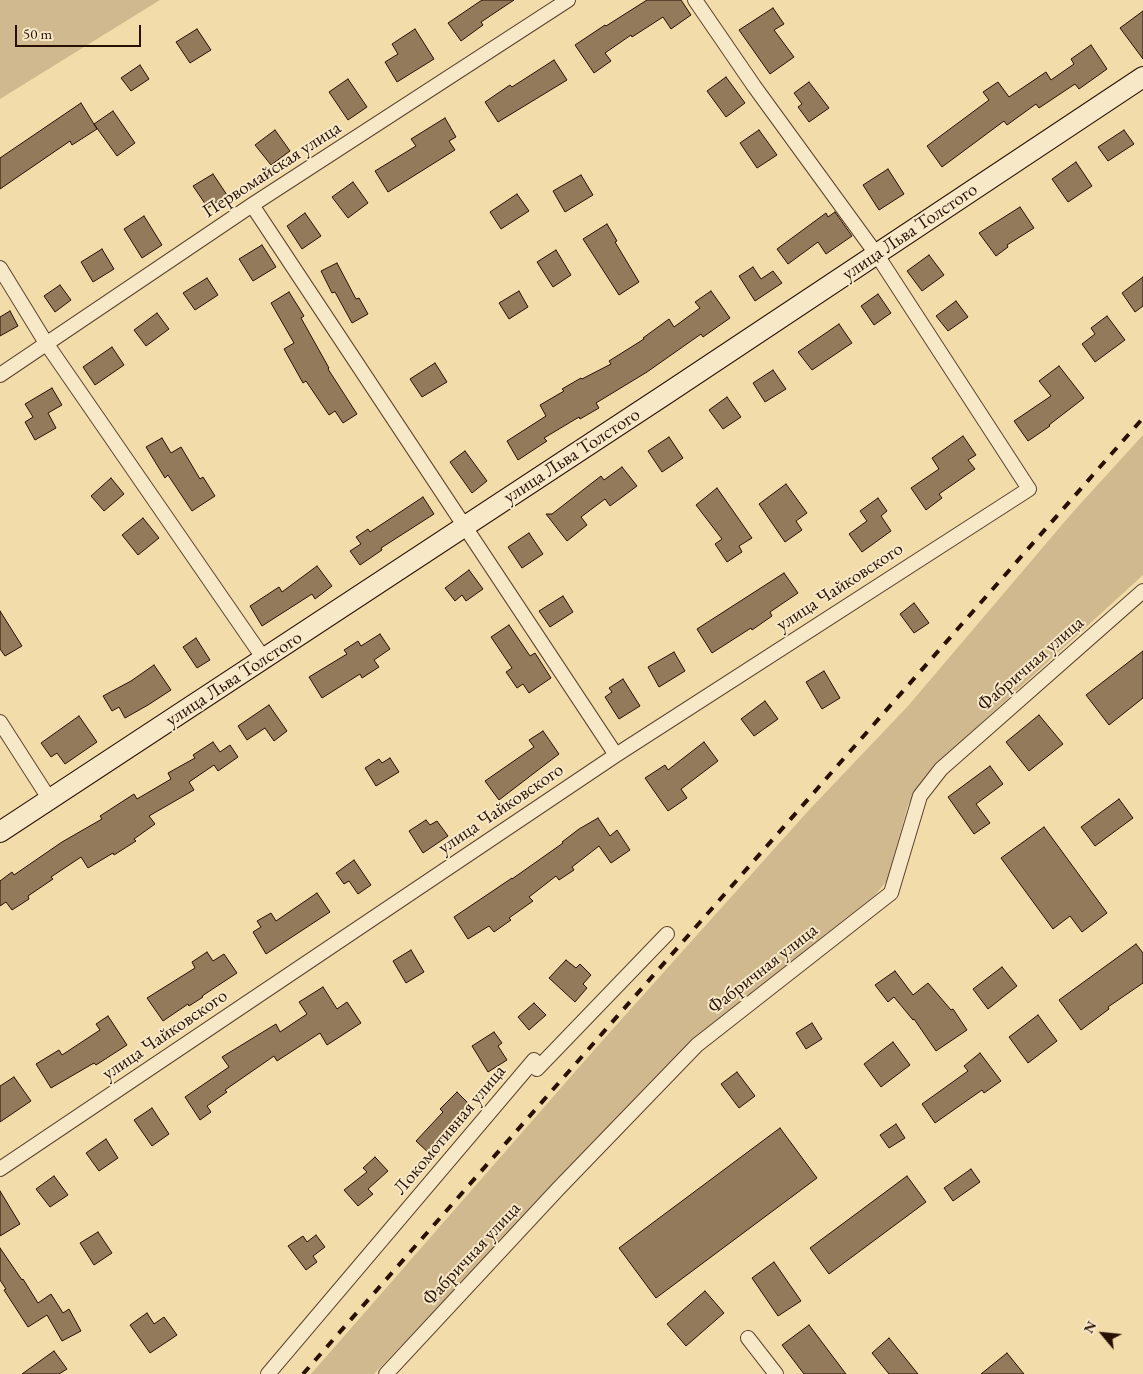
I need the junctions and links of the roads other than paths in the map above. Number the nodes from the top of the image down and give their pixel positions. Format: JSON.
{"nodes":[{"id":1,"x":568,"y":0,"type":"edge"},
{"id":2,"x":695,"y":0,"type":"edge"},
{"id":3,"x":1143,"y":77,"type":"edge"},
{"id":4,"x":252,"y":205,"type":"junction"},
{"id":5,"x":877,"y":255,"type":"junction"},
{"id":6,"x":0,"y":268,"type":"edge"},
{"id":7,"x":46,"y":343,"type":"junction"},
{"id":8,"x":0,"y":375,"type":"edge"},
{"id":9,"x":464,"y":526,"type":"junction"},
{"id":10,"x":1143,"y":591,"type":"edge"},
{"id":11,"x":264,"y":659,"type":"junction"},
{"id":12,"x":0,"y":722,"type":"edge"},
{"id":13,"x":616,"y":755,"type":"junction"},
{"id":14,"x":50,"y":800,"type":"junction"},
{"id":15,"x":0,"y":832,"type":"edge"},
{"id":16,"x":667,"y":934,"type":"dead end"},
{"id":17,"x":0,"y":1169,"type":"edge"},
{"id":18,"x":748,"y":1338,"type":"dead end"},
{"id":19,"x":268,"y":1374,"type":"edge"},
{"id":20,"x":386,"y":1374,"type":"edge"},
{"id":21,"x":776,"y":1374,"type":"edge"}],
"edges":[{"from":1,"to":4,"type":"street","name":"Первомайская улица"},
{"from":2,"to":5,"type":"street"},
{"from":3,"to":5,"type":"street","name":"улица Льва Толстого"},
{"from":4,"to":7,"type":"street","name":"Первомайская улица"},
{"from":4,"to":9,"type":"street"},
{"from":5,"to":9,"type":"street","name":"улица Льва Толстого"},
{"from":5,"to":13,"type":"street","name":"улица Чайковского"},
{"from":6,"to":7,"type":"street"},
{"from":7,"to":8,"type":"street","name":"Первомайская улица"},
{"from":7,"to":11,"type":"street"},
{"from":9,"to":11,"type":"street","name":"улица Льва Толстого"},
{"from":9,"to":13,"type":"street"},
{"from":10,"to":20,"type":"street","name":"Фабричная улица"},
{"from":11,"to":14,"type":"street","name":"улица Льва Толстого"},
{"from":12,"to":14,"type":"street"},
{"from":13,"to":17,"type":"street","name":"улица Чайковского"},
{"from":14,"to":15,"type":"street","name":"улица Льва Толстого"},
{"from":16,"to":19,"type":"street","name":"Локомотивная улица"},
{"from":18,"to":21,"type":"street"}]}
